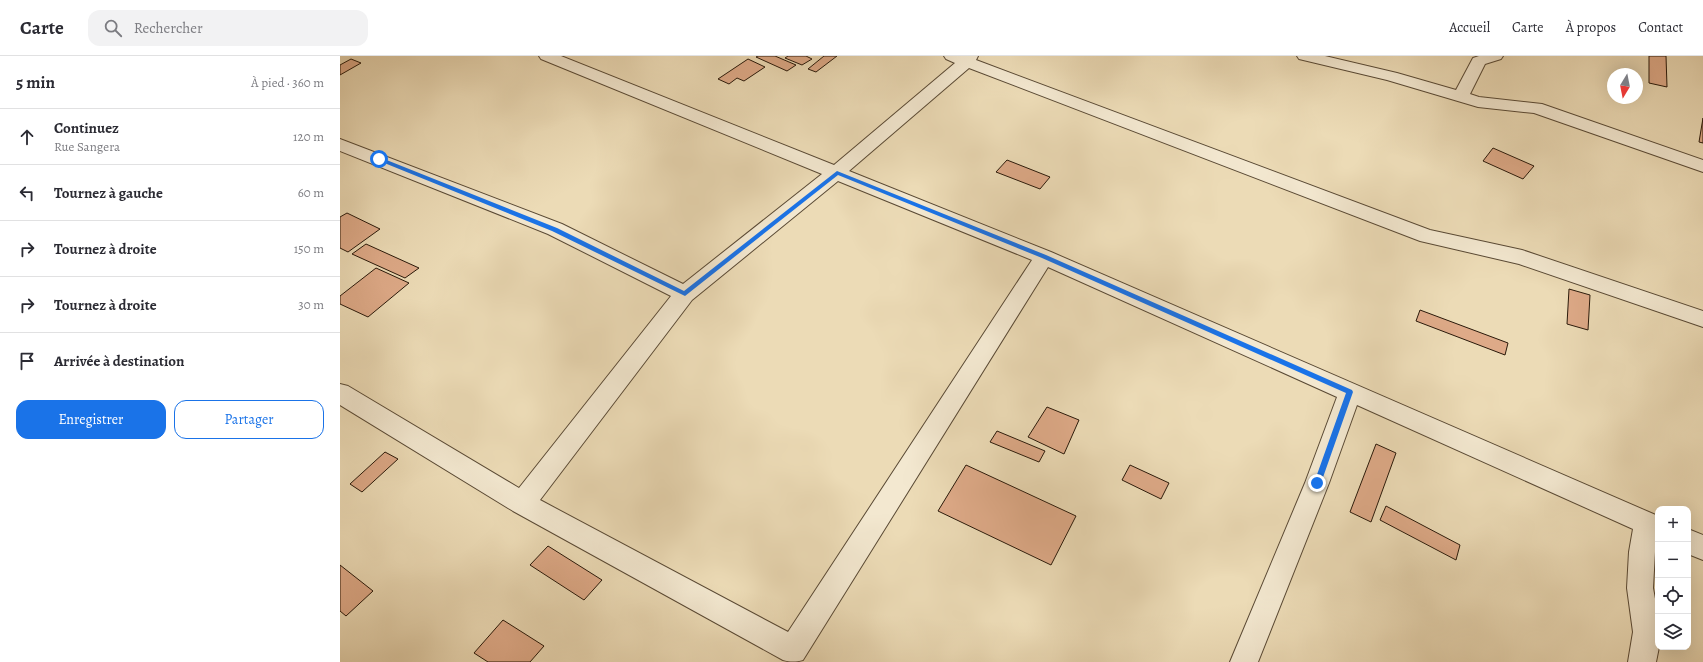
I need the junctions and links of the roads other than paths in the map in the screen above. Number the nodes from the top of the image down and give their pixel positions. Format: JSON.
{"nodes":[{"id":1,"x":547,"y":56,"type":"edge"},
{"id":2,"x":1305,"y":56,"type":"edge"},
{"id":3,"x":1496,"y":56,"type":"edge"},
{"id":4,"x":963,"y":58,"type":"edge"},
{"id":5,"x":1461,"y":96,"type":"junction"},
{"id":6,"x":340,"y":145,"type":"edge"},
{"id":7,"x":1703,"y":166,"type":"edge"},
{"id":8,"x":837,"y":172,"type":"junction"},
{"id":9,"x":1044,"y":257,"type":"junction"},
{"id":10,"x":685,"y":294,"type":"junction"},
{"id":11,"x":1703,"y":319,"type":"edge"},
{"id":12,"x":1350,"y":392,"type":"junction"},
{"id":13,"x":340,"y":393,"type":"edge"},
{"id":14,"x":522,"y":502,"type":"junction"},
{"id":15,"x":1653,"y":526,"type":"edge"},
{"id":16,"x":1690,"y":542,"type":"edge"},
{"id":17,"x":1703,"y":548,"type":"edge"},
{"id":18,"x":799,"y":656,"type":"edge"},
{"id":19,"x":1244,"y":662,"type":"edge"},
{"id":20,"x":1642,"y":662,"type":"edge"}],
"edges":[{"from":1,"to":8,"type":"street"},
{"from":2,"to":5,"type":"street"},
{"from":3,"to":5,"type":"street"},
{"from":4,"to":8,"type":"street"},
{"from":4,"to":11,"type":"street"},
{"from":5,"to":7,"type":"street"},
{"from":6,"to":10,"type":"street"},
{"from":8,"to":9,"type":"street"},
{"from":8,"to":10,"type":"street"},
{"from":9,"to":12,"type":"street"},
{"from":9,"to":18,"type":"street"},
{"from":10,"to":14,"type":"street"},
{"from":12,"to":15,"type":"street"},
{"from":12,"to":19,"type":"street"},
{"from":13,"to":14,"type":"street"},
{"from":14,"to":18,"type":"street"},
{"from":15,"to":20,"type":"street"},
{"from":16,"to":17,"type":"street"}]}
